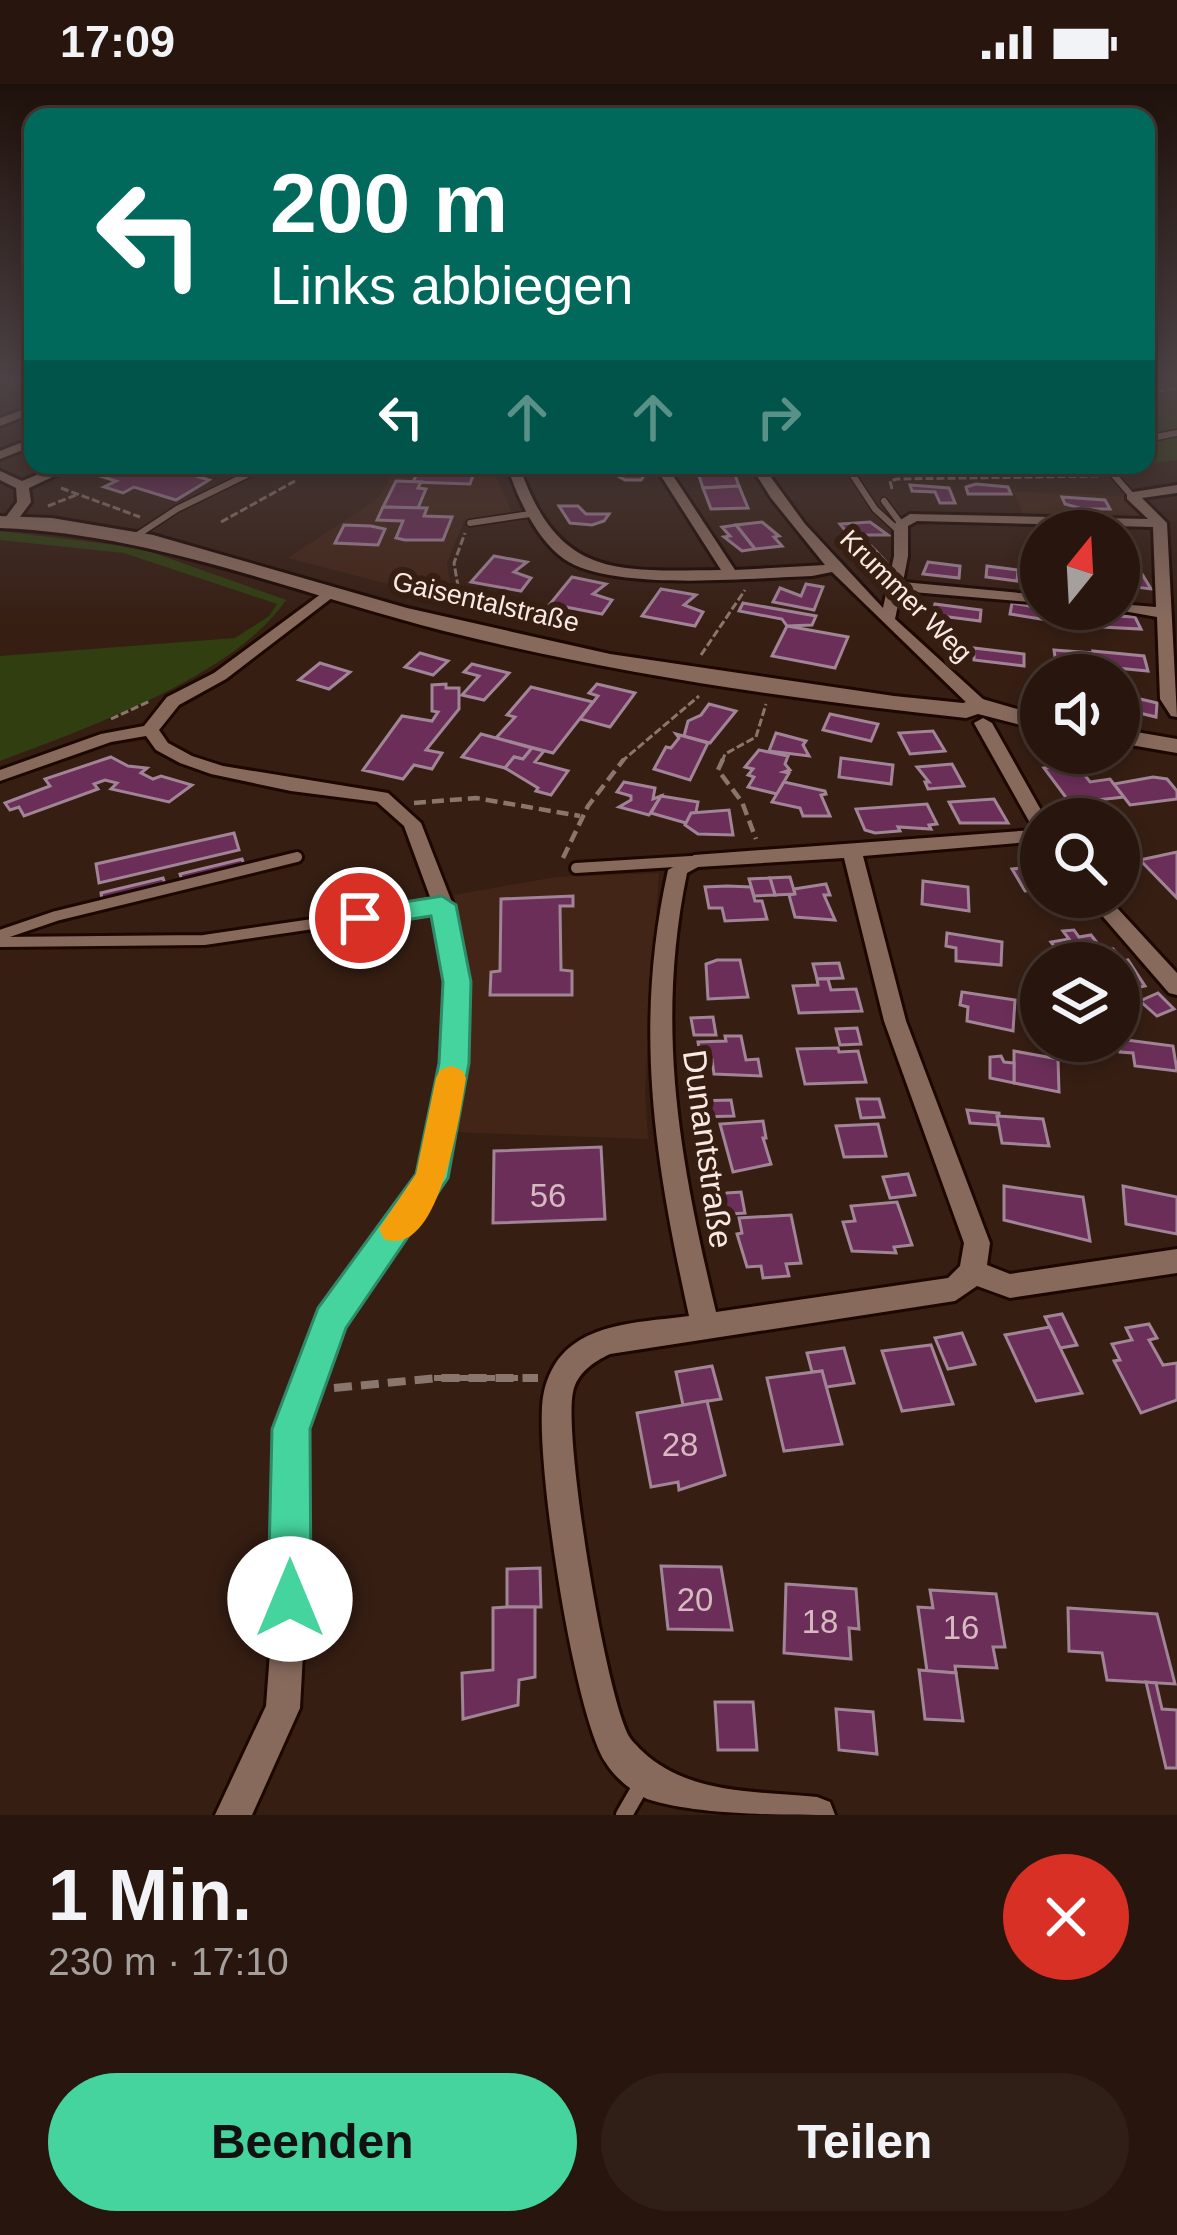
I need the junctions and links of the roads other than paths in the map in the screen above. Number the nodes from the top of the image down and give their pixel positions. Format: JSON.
{"nodes":[{"id":1,"x":51,"y":474,"type":"edge"},
{"id":2,"x":249,"y":474,"type":"edge"},
{"id":3,"x":518,"y":474,"type":"edge"},
{"id":4,"x":666,"y":474,"type":"edge"},
{"id":5,"x":761,"y":474,"type":"edge"},
{"id":6,"x":852,"y":474,"type":"edge"},
{"id":7,"x":1113,"y":474,"type":"edge"},
{"id":8,"x":0,"y":475,"type":"edge"},
{"id":9,"x":22,"y":486,"type":"junction"},
{"id":10,"x":1177,"y":489,"type":"edge"},
{"id":11,"x":1132,"y":496,"type":"junction"},
{"id":12,"x":884,"y":500,"type":"dead end"},
{"id":13,"x":537,"y":513,"type":"junction"},
{"id":14,"x":5,"y":522,"type":"edge"},
{"id":15,"x":470,"y":523,"type":"road end"},
{"id":16,"x":1160,"y":523,"type":"junction"},
{"id":17,"x":901,"y":528,"type":"junction"},
{"id":18,"x":146,"y":529,"type":"junction"},
{"id":19,"x":837,"y":567,"type":"junction"},
{"id":20,"x":729,"y":572,"type":"junction"},
{"id":21,"x":1171,"y":572,"type":"edge"},
{"id":22,"x":896,"y":586,"type":"junction"},
{"id":23,"x":330,"y":594,"type":"junction"},
{"id":24,"x":1020,"y":597,"type":"edge"},
{"id":25,"x":1140,"y":611,"type":"edge"},
{"id":26,"x":1166,"y":614,"type":"junction"},
{"id":27,"x":888,"y":618,"type":"junction"},
{"id":28,"x":1172,"y":685,"type":"edge"},
{"id":29,"x":1177,"y":712,"type":"edge"},
{"id":30,"x":982,"y":714,"type":"junction"},
{"id":31,"x":1020,"y":719,"type":"edge"},
{"id":32,"x":150,"y":730,"type":"junction"},
{"id":33,"x":1140,"y":740,"type":"edge"},
{"id":34,"x":1177,"y":746,"type":"edge"},
{"id":35,"x":0,"y":776,"type":"edge"},
{"id":36,"x":1026,"y":798,"type":"edge"},
{"id":37,"x":1020,"y":838,"type":"edge"},
{"id":38,"x":852,"y":851,"type":"junction"},
{"id":39,"x":297,"y":856,"type":"dead end"},
{"id":40,"x":694,"y":861,"type":"junction"},
{"id":41,"x":576,"y":868,"type":"road end"},
{"id":42,"x":442,"y":905,"type":"junction"},
{"id":43,"x":1115,"y":918,"type":"edge"},
{"id":44,"x":0,"y":939,"type":"edge"},
{"id":45,"x":1177,"y":987,"type":"edge"},
{"id":46,"x":1177,"y":1261,"type":"edge"},
{"id":47,"x":973,"y":1273,"type":"junction"},
{"id":48,"x":705,"y":1325,"type":"junction"},
{"id":49,"x":645,"y":1778,"type":"junction"},
{"id":50,"x":232,"y":1815,"type":"edge"},
{"id":51,"x":624,"y":1815,"type":"edge"},
{"id":52,"x":817,"y":1815,"type":"edge"}],
"edges":[{"from":1,"to":9,"type":"street"},
{"from":2,"to":18,"type":"lane"},
{"from":3,"to":13,"type":"street"},
{"from":4,"to":20,"type":"street"},
{"from":5,"to":19,"type":"street","name":"Krummer Weg"},
{"from":6,"to":17,"type":"lane"},
{"from":7,"to":11,"type":"lane"},
{"from":8,"to":9,"type":"street"},
{"from":9,"to":14,"type":"street"},
{"from":10,"to":11,"type":"street"},
{"from":11,"to":16,"type":"street"},
{"from":12,"to":17,"type":"lane"},
{"from":13,"to":15,"type":"lane"},
{"from":13,"to":20,"type":"street"},
{"from":14,"to":18,"type":"main road","name":"Gaisentalstraße"},
{"from":16,"to":17,"type":"street"},
{"from":16,"to":21,"type":"street"},
{"from":17,"to":22,"type":"street"},
{"from":18,"to":23,"type":"main road","name":"Gaisentalstraße"},
{"from":19,"to":20,"type":"street"},
{"from":19,"to":27,"type":"street","name":"Krummer Weg"},
{"from":21,"to":26,"type":"street"},
{"from":22,"to":24,"type":"street"},
{"from":22,"to":27,"type":"street"},
{"from":23,"to":30,"type":"main road","name":"Gaisentalstraße"},
{"from":23,"to":32,"type":"street"},
{"from":25,"to":26,"type":"street"},
{"from":26,"to":28,"type":"street"},
{"from":27,"to":30,"type":"street","name":"Krummer Weg"},
{"from":28,"to":29,"type":"street"},
{"from":30,"to":31,"type":"main road","name":"Gaisentalstraße"},
{"from":30,"to":36,"type":"street","name":"Krummer Weg"},
{"from":32,"to":35,"type":"street"},
{"from":32,"to":42,"type":"street"},
{"from":33,"to":34,"type":"main road"},
{"from":37,"to":38,"type":"street"},
{"from":38,"to":40,"type":"street"},
{"from":38,"to":47,"type":"street"},
{"from":39,"to":44,"type":"lane"},
{"from":40,"to":41,"type":"lane"},
{"from":40,"to":48,"type":"street","name":"Dunantstraße"},
{"from":42,"to":44,"type":"lane"},
{"from":42,"to":50,"type":"street"},
{"from":43,"to":45,"type":"street"},
{"from":46,"to":47,"type":"street"},
{"from":47,"to":48,"type":"street"},
{"from":48,"to":49,"type":"street"},
{"from":49,"to":51,"type":"lane"},
{"from":49,"to":52,"type":"street"}]}
